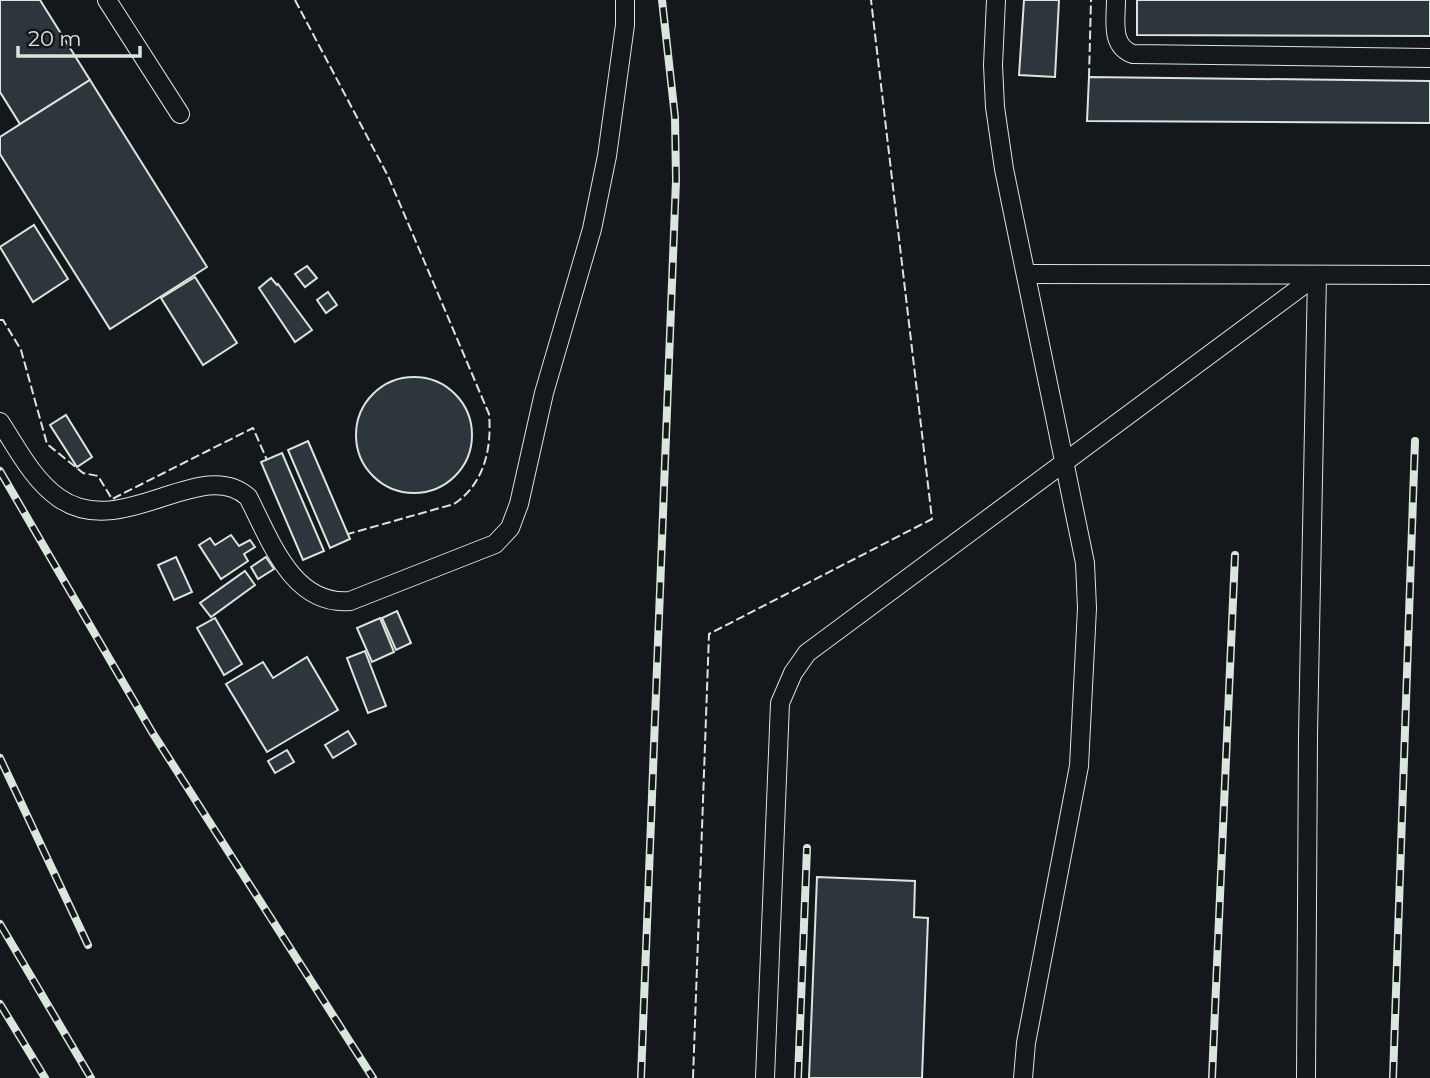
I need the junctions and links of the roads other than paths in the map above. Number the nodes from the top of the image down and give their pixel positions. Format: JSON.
{"nodes":[{"id":1,"x":107,"y":0,"type":"edge"},
{"id":2,"x":625,"y":0,"type":"edge"},
{"id":3,"x":996,"y":0,"type":"edge"},
{"id":4,"x":1116,"y":0,"type":"edge"},
{"id":5,"x":1430,"y":58,"type":"edge"},
{"id":6,"x":180,"y":114,"type":"dead end"},
{"id":7,"x":1026,"y":274,"type":"junction"},
{"id":8,"x":1317,"y":275,"type":"junction"},
{"id":9,"x":1430,"y":275,"type":"edge"},
{"id":10,"x":0,"y":422,"type":"edge"},
{"id":11,"x":1065,"y":464,"type":"junction"},
{"id":12,"x":765,"y":1078,"type":"edge"},
{"id":13,"x":1023,"y":1078,"type":"edge"},
{"id":14,"x":1306,"y":1078,"type":"edge"}],
"edges":[{"from":1,"to":6,"type":"lane"},
{"from":2,"to":10,"type":"lane"},
{"from":3,"to":7,"type":"lane"},
{"from":4,"to":5,"type":"lane"},
{"from":7,"to":8,"type":"lane"},
{"from":7,"to":11,"type":"lane"},
{"from":8,"to":9,"type":"lane"},
{"from":8,"to":11,"type":"lane"},
{"from":8,"to":14,"type":"lane"},
{"from":11,"to":12,"type":"lane"},
{"from":11,"to":13,"type":"lane"}]}
